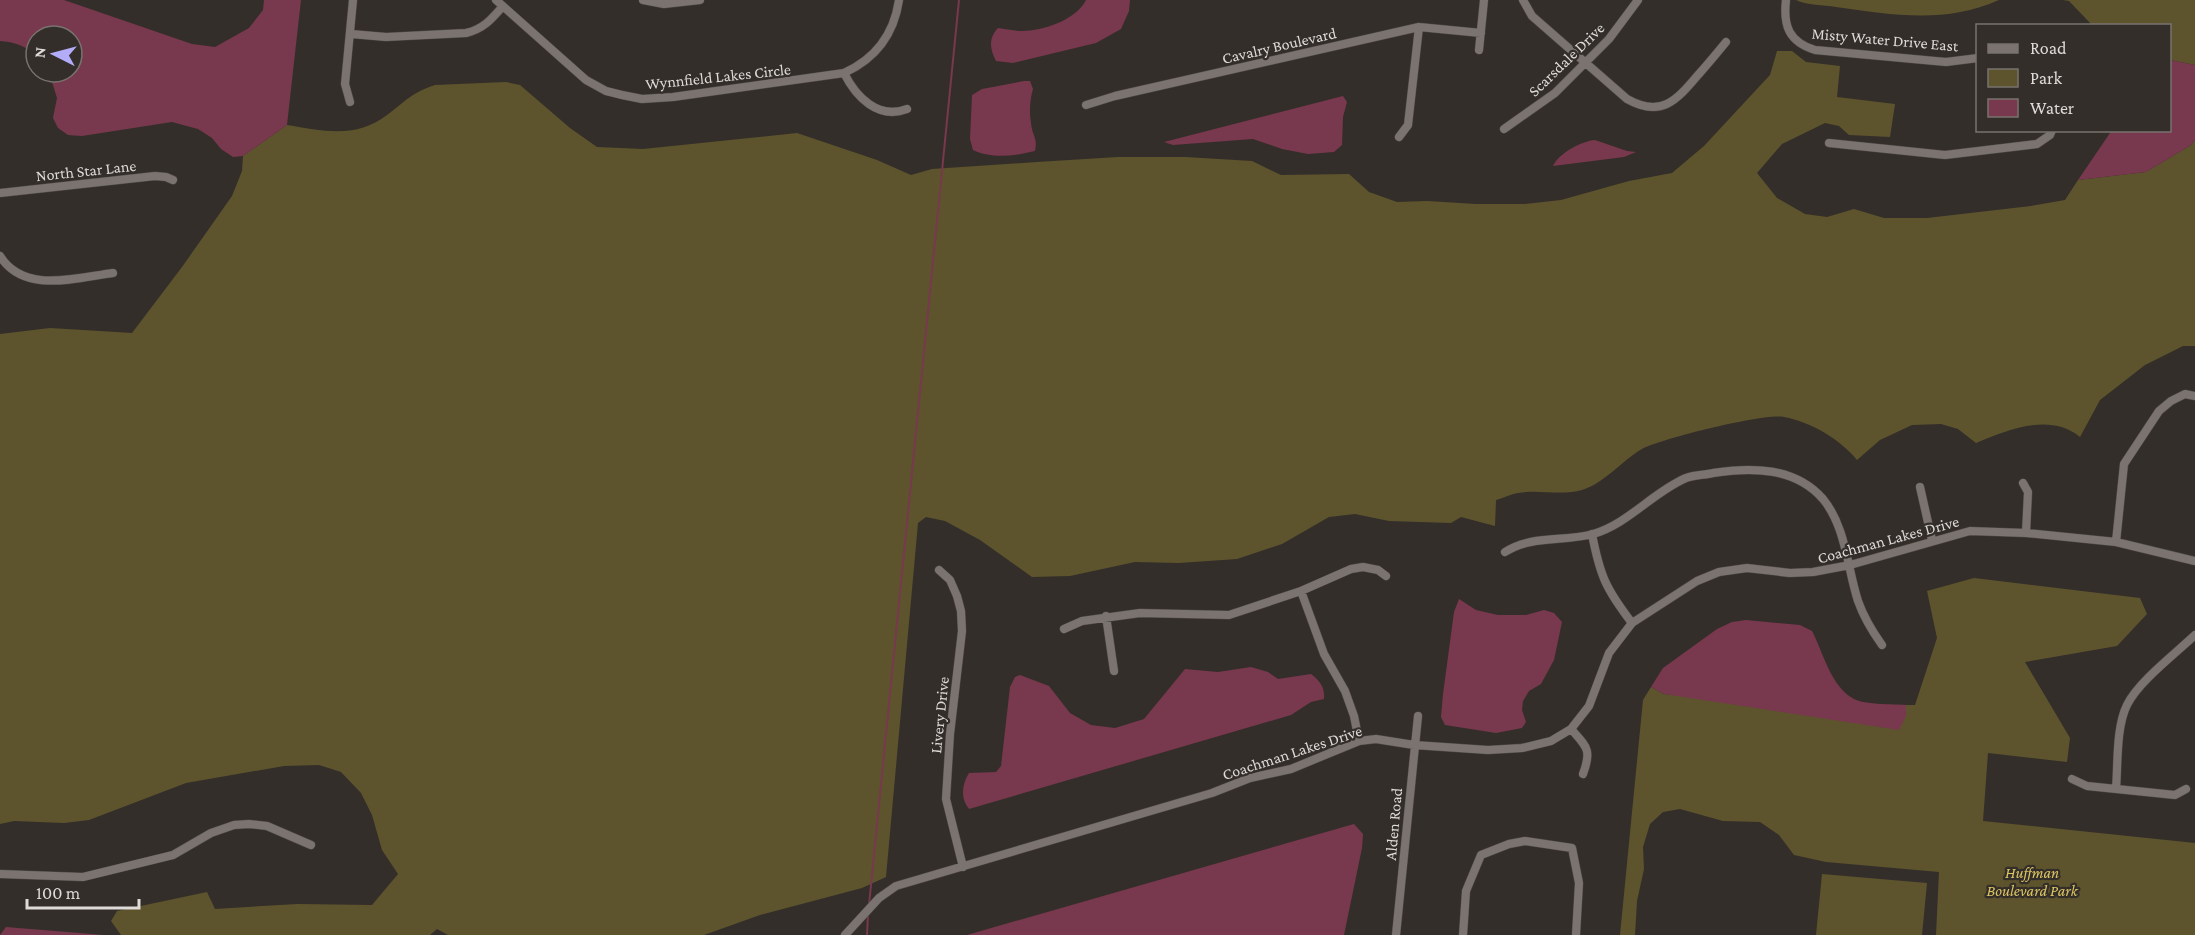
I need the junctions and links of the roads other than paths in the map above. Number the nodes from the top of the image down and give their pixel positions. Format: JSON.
{"nodes":[{"id":1,"x":353,"y":0,"type":"edge"},
{"id":2,"x":496,"y":0,"type":"edge"},
{"id":3,"x":643,"y":0,"type":"edge"},
{"id":4,"x":700,"y":0,"type":"edge"},
{"id":5,"x":899,"y":0,"type":"edge"},
{"id":6,"x":1484,"y":0,"type":"edge"},
{"id":7,"x":1523,"y":0,"type":"edge"},
{"id":8,"x":1638,"y":0,"type":"edge"},
{"id":9,"x":1785,"y":0,"type":"edge"},
{"id":10,"x":503,"y":6,"type":"junction"},
{"id":11,"x":1419,"y":27,"type":"junction"},
{"id":12,"x":1481,"y":33,"type":"junction"},
{"id":13,"x":351,"y":34,"type":"junction"},
{"id":14,"x":1726,"y":42,"type":"dead end"},
{"id":15,"x":1479,"y":50,"type":"dead end"},
{"id":16,"x":1976,"y":58,"type":"edge"},
{"id":17,"x":1585,"y":62,"type":"junction"},
{"id":18,"x":844,"y":73,"type":"junction"},
{"id":19,"x":350,"y":102,"type":"dead end"},
{"id":20,"x":1086,"y":105,"type":"dead end"},
{"id":21,"x":908,"y":110,"type":"dead end"},
{"id":22,"x":1504,"y":129,"type":"dead end"},
{"id":23,"x":2051,"y":132,"type":"edge"},
{"id":24,"x":1399,"y":137,"type":"dead end"},
{"id":25,"x":1830,"y":143,"type":"dead end"},
{"id":26,"x":173,"y":180,"type":"dead end"},
{"id":27,"x":0,"y":193,"type":"edge"},
{"id":28,"x":0,"y":256,"type":"edge"},
{"id":29,"x":3,"y":268,"type":"edge"},
{"id":30,"x":112,"y":273,"type":"dead end"},
{"id":31,"x":2195,"y":396,"type":"edge"},
{"id":32,"x":2023,"y":483,"type":"dead end"},
{"id":33,"x":1920,"y":487,"type":"dead end"},
{"id":34,"x":2026,"y":533,"type":"junction"},
{"id":35,"x":1592,"y":534,"type":"junction"},
{"id":36,"x":1932,"y":540,"type":"junction"},
{"id":37,"x":2116,"y":542,"type":"junction"},
{"id":38,"x":1505,"y":552,"type":"dead end"},
{"id":39,"x":2195,"y":561,"type":"edge"},
{"id":40,"x":1850,"y":565,"type":"junction"},
{"id":41,"x":939,"y":570,"type":"dead end"},
{"id":42,"x":1386,"y":576,"type":"dead end"},
{"id":43,"x":1301,"y":591,"type":"junction"},
{"id":44,"x":1106,"y":616,"type":"junction"},
{"id":45,"x":1632,"y":623,"type":"junction"},
{"id":46,"x":1064,"y":629,"type":"dead end"},
{"id":47,"x":2195,"y":635,"type":"edge"},
{"id":48,"x":1882,"y":645,"type":"dead end"},
{"id":49,"x":1114,"y":671,"type":"dead end"},
{"id":50,"x":1418,"y":716,"type":"dead end"},
{"id":51,"x":1571,"y":729,"type":"junction"},
{"id":52,"x":1359,"y":741,"type":"junction"},
{"id":53,"x":1414,"y":745,"type":"junction"},
{"id":54,"x":1583,"y":774,"type":"dead end"},
{"id":55,"x":2072,"y":779,"type":"dead end"},
{"id":56,"x":2116,"y":789,"type":"junction"},
{"id":57,"x":2186,"y":789,"type":"dead end"},
{"id":58,"x":311,"y":845,"type":"dead end"},
{"id":59,"x":963,"y":867,"type":"junction"},
{"id":60,"x":0,"y":874,"type":"edge"},
{"id":61,"x":845,"y":935,"type":"edge"},
{"id":62,"x":1396,"y":935,"type":"edge"},
{"id":63,"x":1463,"y":935,"type":"edge"},
{"id":64,"x":1576,"y":935,"type":"edge"}],
"edges":[{"from":1,"to":13,"type":"street"},
{"from":2,"to":10,"type":"street","name":"Wynnfield Lakes Circle"},
{"from":3,"to":4,"type":"street"},
{"from":5,"to":18,"type":"street","name":"Wynnfield Lakes Circle"},
{"from":6,"to":12,"type":"street"},
{"from":7,"to":17,"type":"street"},
{"from":8,"to":17,"type":"street","name":"Scarsdale Drive"},
{"from":9,"to":16,"type":"street","name":"Misty Water Drive East"},
{"from":10,"to":13,"type":"street"},
{"from":10,"to":18,"type":"street","name":"Wynnfield Lakes Circle"},
{"from":11,"to":12,"type":"street","name":"Cavalry Boulevard"},
{"from":11,"to":20,"type":"street","name":"Cavalry Boulevard"},
{"from":11,"to":24,"type":"street"},
{"from":12,"to":15,"type":"street"},
{"from":13,"to":19,"type":"street"},
{"from":14,"to":17,"type":"street"},
{"from":17,"to":22,"type":"street","name":"Scarsdale Drive"},
{"from":18,"to":21,"type":"street"},
{"from":23,"to":25,"type":"street"},
{"from":26,"to":27,"type":"street","name":"North Star Lane"},
{"from":28,"to":29,"type":"street"},
{"from":29,"to":30,"type":"street"},
{"from":31,"to":37,"type":"street"},
{"from":32,"to":34,"type":"street"},
{"from":33,"to":36,"type":"street"},
{"from":34,"to":36,"type":"street","name":"Coachman Lakes Drive"},
{"from":34,"to":37,"type":"street","name":"Coachman Lakes Drive"},
{"from":35,"to":38,"type":"street"},
{"from":35,"to":40,"type":"street"},
{"from":35,"to":45,"type":"street"},
{"from":36,"to":40,"type":"street","name":"Coachman Lakes Drive"},
{"from":37,"to":39,"type":"street","name":"Coachman Lakes Drive"},
{"from":40,"to":45,"type":"street","name":"Coachman Lakes Drive"},
{"from":40,"to":48,"type":"street"},
{"from":41,"to":59,"type":"street","name":"Livery Drive"},
{"from":42,"to":43,"type":"street"},
{"from":43,"to":44,"type":"street"},
{"from":43,"to":52,"type":"street"},
{"from":44,"to":46,"type":"street"},
{"from":44,"to":49,"type":"street"},
{"from":45,"to":51,"type":"street","name":"Coachman Lakes Drive"},
{"from":47,"to":56,"type":"street"},
{"from":50,"to":53,"type":"street","name":"Alden Road"},
{"from":51,"to":53,"type":"street","name":"Coachman Lakes Drive"},
{"from":51,"to":54,"type":"street"},
{"from":52,"to":53,"type":"street","name":"Coachman Lakes Drive"},
{"from":52,"to":59,"type":"street","name":"Coachman Lakes Drive"},
{"from":53,"to":62,"type":"street","name":"Alden Road"},
{"from":55,"to":56,"type":"street"},
{"from":56,"to":57,"type":"street"},
{"from":58,"to":60,"type":"street"},
{"from":59,"to":61,"type":"street","name":"Coachman Lakes Drive"},
{"from":63,"to":64,"type":"street"}]}
